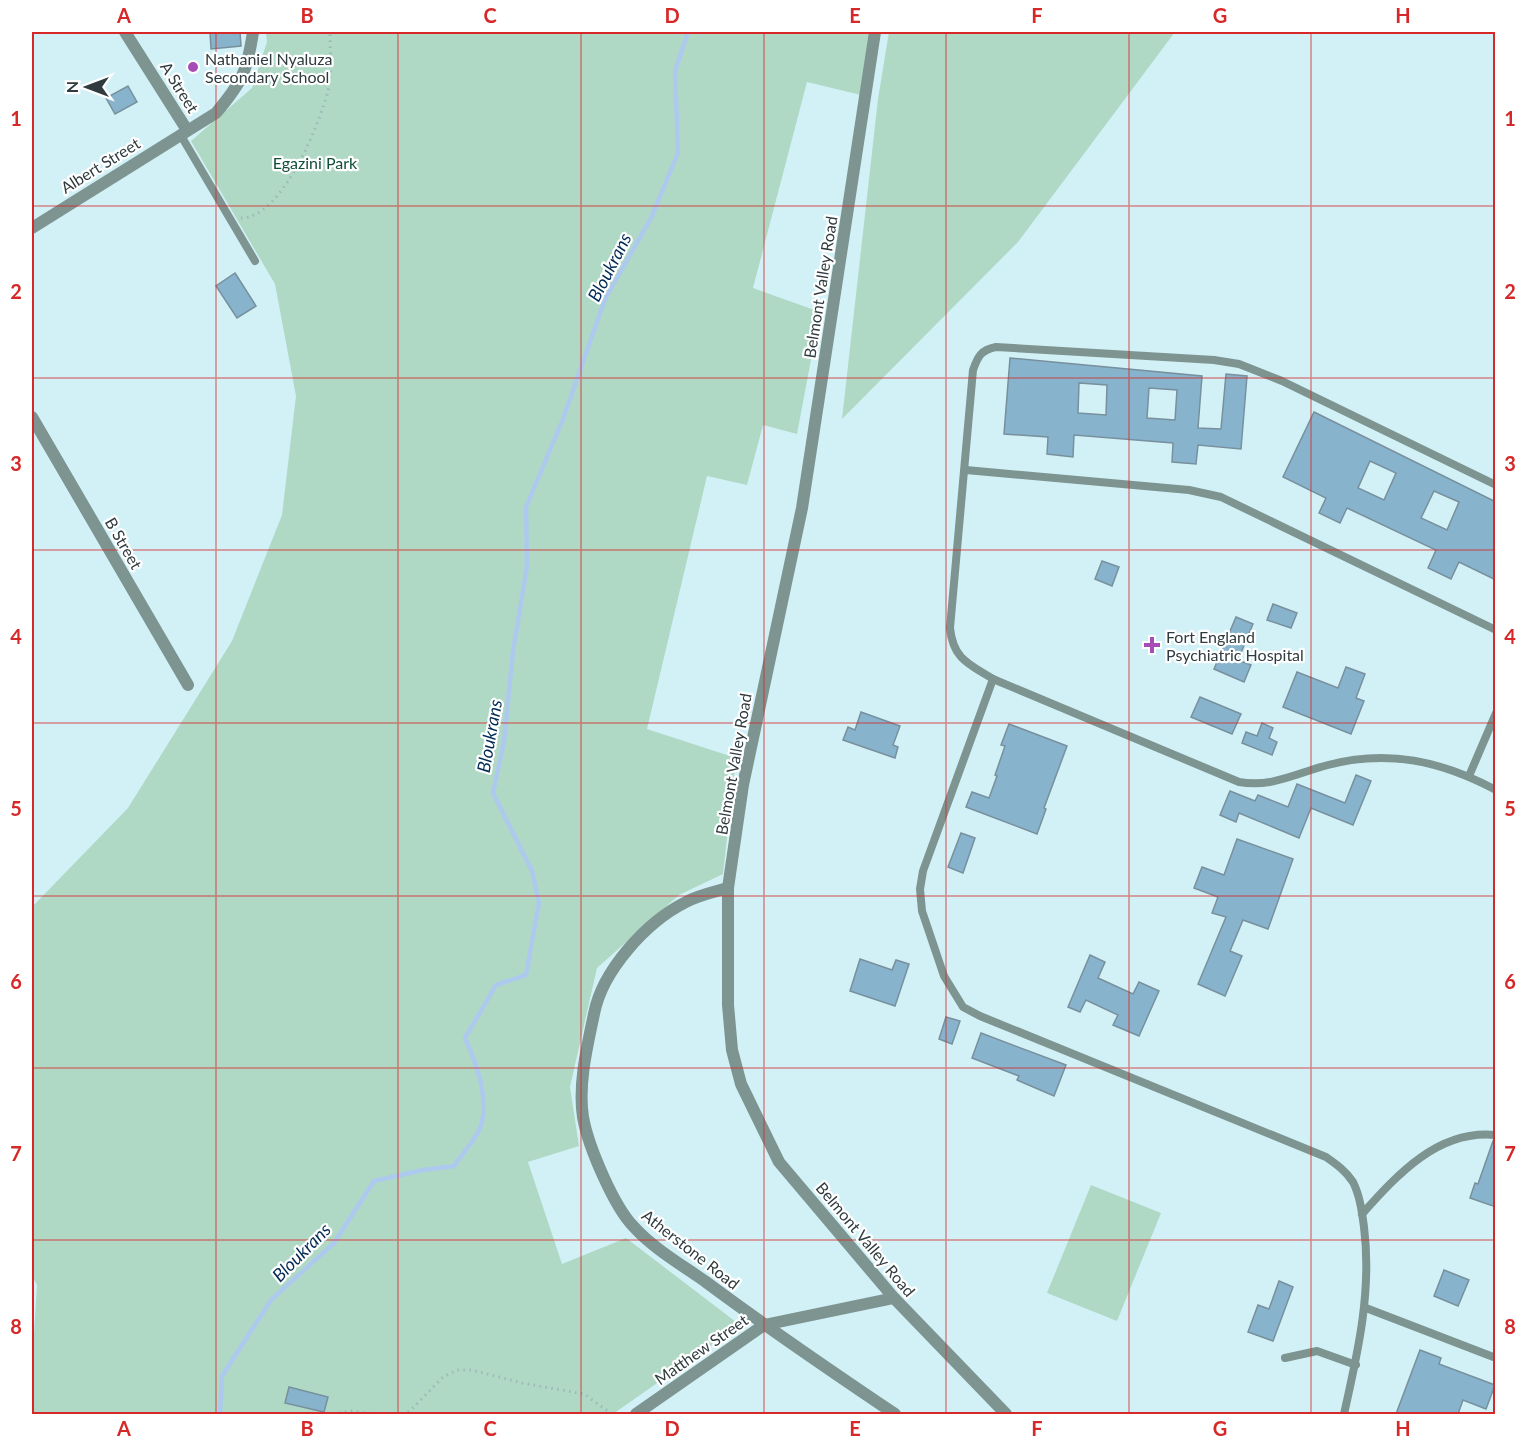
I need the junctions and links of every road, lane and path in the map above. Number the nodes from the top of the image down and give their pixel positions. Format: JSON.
{"nodes":[{"id":1,"x":125,"y":32,"type":"edge"},
{"id":2,"x":253,"y":32,"type":"edge"},
{"id":3,"x":330,"y":32,"type":"edge"},
{"id":4,"x":875,"y":32,"type":"edge"},
{"id":5,"x":184,"y":132,"type":"junction"},
{"id":6,"x":230,"y":218,"type":"junction"},
{"id":7,"x":32,"y":228,"type":"edge"},
{"id":8,"x":255,"y":261,"type":"dead end"},
{"id":9,"x":32,"y":417,"type":"edge"},
{"id":10,"x":966,"y":470,"type":"junction"},
{"id":11,"x":1496,"y":485,"type":"edge"},
{"id":12,"x":1496,"y":630,"type":"edge"},
{"id":13,"x":993,"y":679,"type":"junction"},
{"id":14,"x":188,"y":685,"type":"dead end"},
{"id":15,"x":1496,"y":713,"type":"edge"},
{"id":16,"x":1469,"y":776,"type":"junction"},
{"id":17,"x":1496,"y":790,"type":"edge"},
{"id":18,"x":729,"y":888,"type":"junction"},
{"id":19,"x":1496,"y":1135,"type":"edge"},
{"id":20,"x":1362,"y":1214,"type":"junction"},
{"id":21,"x":894,"y":1298,"type":"junction"},
{"id":22,"x":1366,"y":1308,"type":"junction"},
{"id":23,"x":764,"y":1325,"type":"junction"},
{"id":24,"x":1285,"y":1358,"type":"dead end"},
{"id":25,"x":1496,"y":1358,"type":"edge"},
{"id":26,"x":1356,"y":1365,"type":"junction"},
{"id":27,"x":333,"y":1414,"type":"edge"},
{"id":28,"x":376,"y":1414,"type":"edge"},
{"id":29,"x":402,"y":1414,"type":"edge"},
{"id":30,"x":612,"y":1414,"type":"edge"},
{"id":31,"x":636,"y":1414,"type":"edge"},
{"id":32,"x":895,"y":1414,"type":"edge"},
{"id":33,"x":1006,"y":1414,"type":"edge"},
{"id":34,"x":1344,"y":1414,"type":"edge"}],
"edges":[{"from":1,"to":5,"type":"street","name":"A Street"},
{"from":2,"to":5,"type":"street","name":"Albert Street"},
{"from":3,"to":6,"type":"path"},
{"from":4,"to":18,"type":"street","name":"Belmont Valley Road"},
{"from":5,"to":6,"type":"lane"},
{"from":5,"to":7,"type":"street","name":"Albert Street"},
{"from":6,"to":8,"type":"lane"},
{"from":9,"to":14,"type":"street","name":"B Street"},
{"from":10,"to":11,"type":"lane"},
{"from":10,"to":12,"type":"lane"},
{"from":10,"to":13,"type":"lane"},
{"from":13,"to":16,"type":"lane"},
{"from":13,"to":20,"type":"lane"},
{"from":15,"to":16,"type":"lane"},
{"from":16,"to":17,"type":"lane"},
{"from":18,"to":21,"type":"street","name":"Belmont Valley Road"},
{"from":18,"to":23,"type":"street","name":"Atherstone Road"},
{"from":19,"to":20,"type":"lane"},
{"from":20,"to":22,"type":"lane"},
{"from":21,"to":23,"type":"street","name":"Matthew Street"},
{"from":21,"to":33,"type":"street","name":"Belmont Valley Road"},
{"from":22,"to":25,"type":"lane"},
{"from":22,"to":26,"type":"lane"},
{"from":23,"to":31,"type":"street","name":"Matthew Street"},
{"from":23,"to":32,"type":"street","name":"Atherstone Road"},
{"from":24,"to":26,"type":"lane"},
{"from":26,"to":34,"type":"lane"},
{"from":27,"to":28,"type":"path"},
{"from":29,"to":30,"type":"path"}]}
